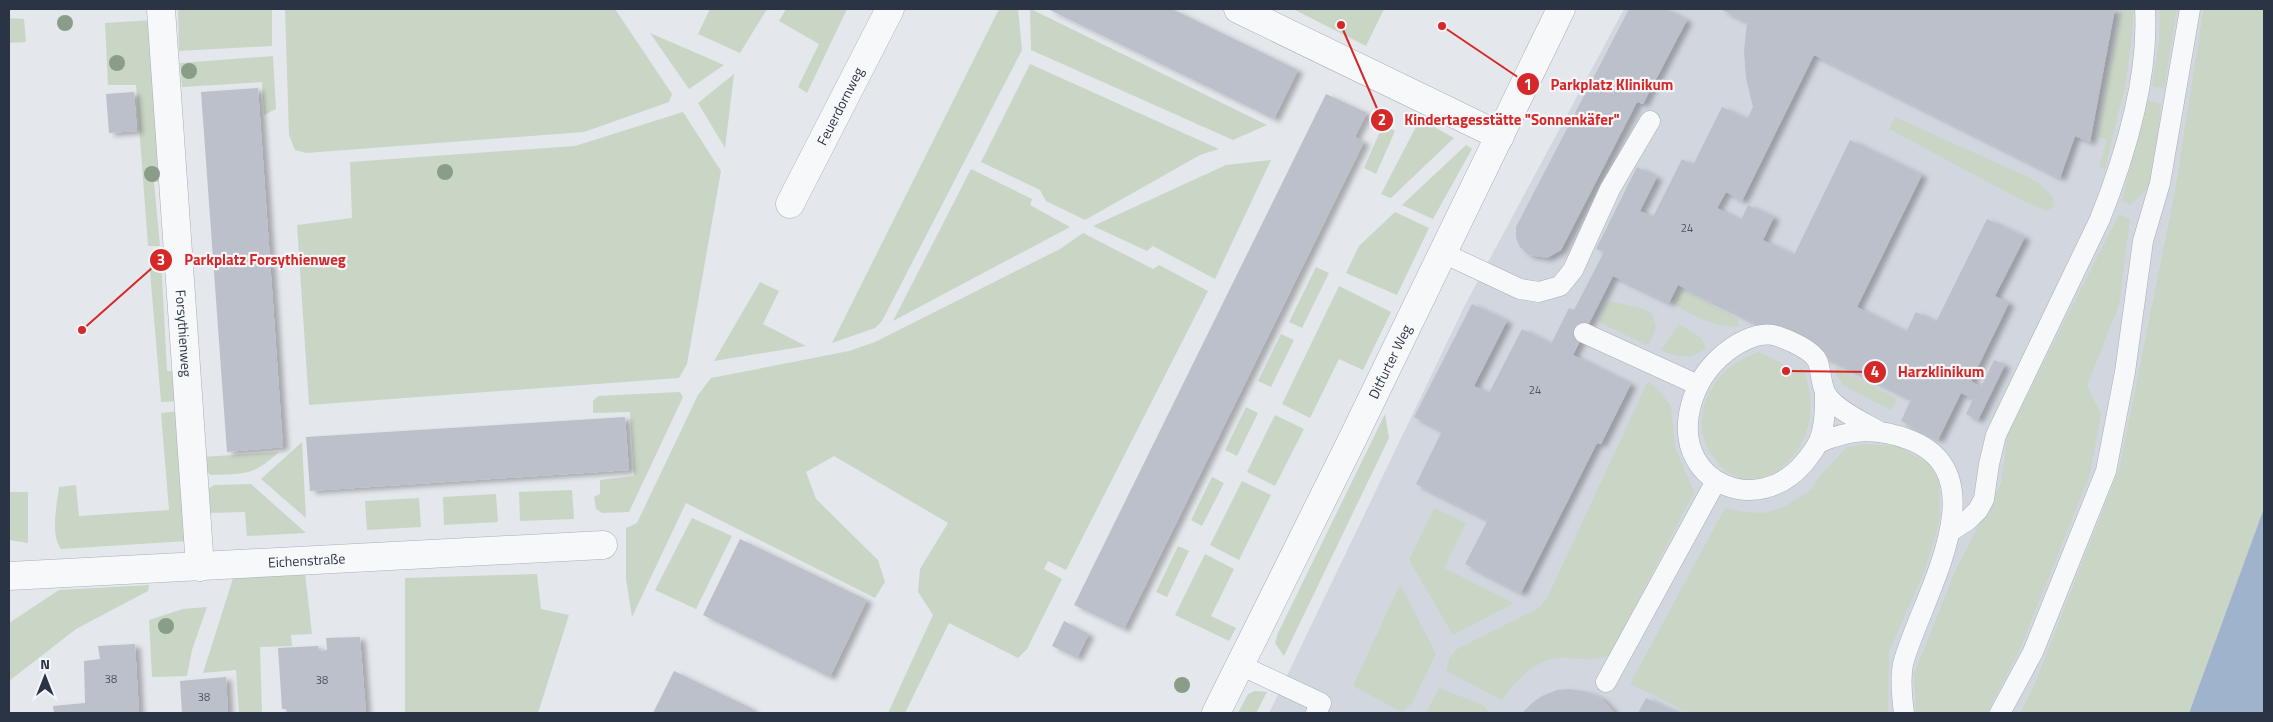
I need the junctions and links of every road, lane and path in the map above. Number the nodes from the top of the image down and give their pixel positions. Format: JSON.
{"nodes":[{"id":1,"x":161,"y":9,"type":"edge"},
{"id":2,"x":890,"y":9,"type":"edge"},
{"id":3,"x":1238,"y":9,"type":"edge"},
{"id":4,"x":1561,"y":9,"type":"edge"},
{"id":5,"x":2145,"y":9,"type":"edge"},
{"id":6,"x":2190,"y":9,"type":"edge"},
{"id":7,"x":1650,"y":121,"type":"dead end"},
{"id":8,"x":1500,"y":136,"type":"junction"},
{"id":9,"x":790,"y":204,"type":"dead end"},
{"id":10,"x":1443,"y":253,"type":"junction"},
{"id":11,"x":1584,"y":333,"type":"dead end"},
{"id":12,"x":1698,"y":385,"type":"junction"},
{"id":13,"x":1825,"y":393,"type":"junction"},
{"id":14,"x":1880,"y":432,"type":"junction"},
{"id":15,"x":1818,"y":443,"type":"junction"},
{"id":16,"x":1716,"y":481,"type":"junction"},
{"id":17,"x":1950,"y":531,"type":"junction"},
{"id":18,"x":603,"y":545,"type":"dead end"},
{"id":19,"x":200,"y":567,"type":"junction"},
{"id":20,"x":9,"y":576,"type":"edge"},
{"id":21,"x":1240,"y":665,"type":"junction"},
{"id":22,"x":1606,"y":682,"type":"dead end"},
{"id":23,"x":1216,"y":713,"type":"edge"},
{"id":24,"x":1316,"y":713,"type":"edge"},
{"id":25,"x":1904,"y":713,"type":"edge"},
{"id":26,"x":2000,"y":713,"type":"edge"}],
"edges":[{"from":1,"to":19,"type":"street","name":"Forsythienweg"},
{"from":2,"to":9,"type":"street","name":"Feuerdornweg"},
{"from":3,"to":8,"type":"street"},
{"from":4,"to":8,"type":"street","name":"Ditfurter Weg"},
{"from":5,"to":17,"type":"lane"},
{"from":6,"to":26,"type":"lane"},
{"from":7,"to":10,"type":"lane"},
{"from":8,"to":10,"type":"street","name":"Ditfurter Weg"},
{"from":10,"to":21,"type":"street","name":"Ditfurter Weg"},
{"from":11,"to":12,"type":"lane"},
{"from":12,"to":13,"type":"lane"},
{"from":12,"to":16,"type":"lane"},
{"from":13,"to":14,"type":"lane"},
{"from":13,"to":15,"type":"lane"},
{"from":14,"to":15,"type":"lane"},
{"from":14,"to":17,"type":"lane"},
{"from":15,"to":16,"type":"lane"},
{"from":16,"to":22,"type":"lane"},
{"from":17,"to":25,"type":"lane"},
{"from":18,"to":19,"type":"street","name":"Eichenstraße"},
{"from":19,"to":20,"type":"street","name":"Eichenstraße"},
{"from":21,"to":23,"type":"street","name":"Ditfurter Weg"},
{"from":21,"to":24,"type":"lane"}]}
